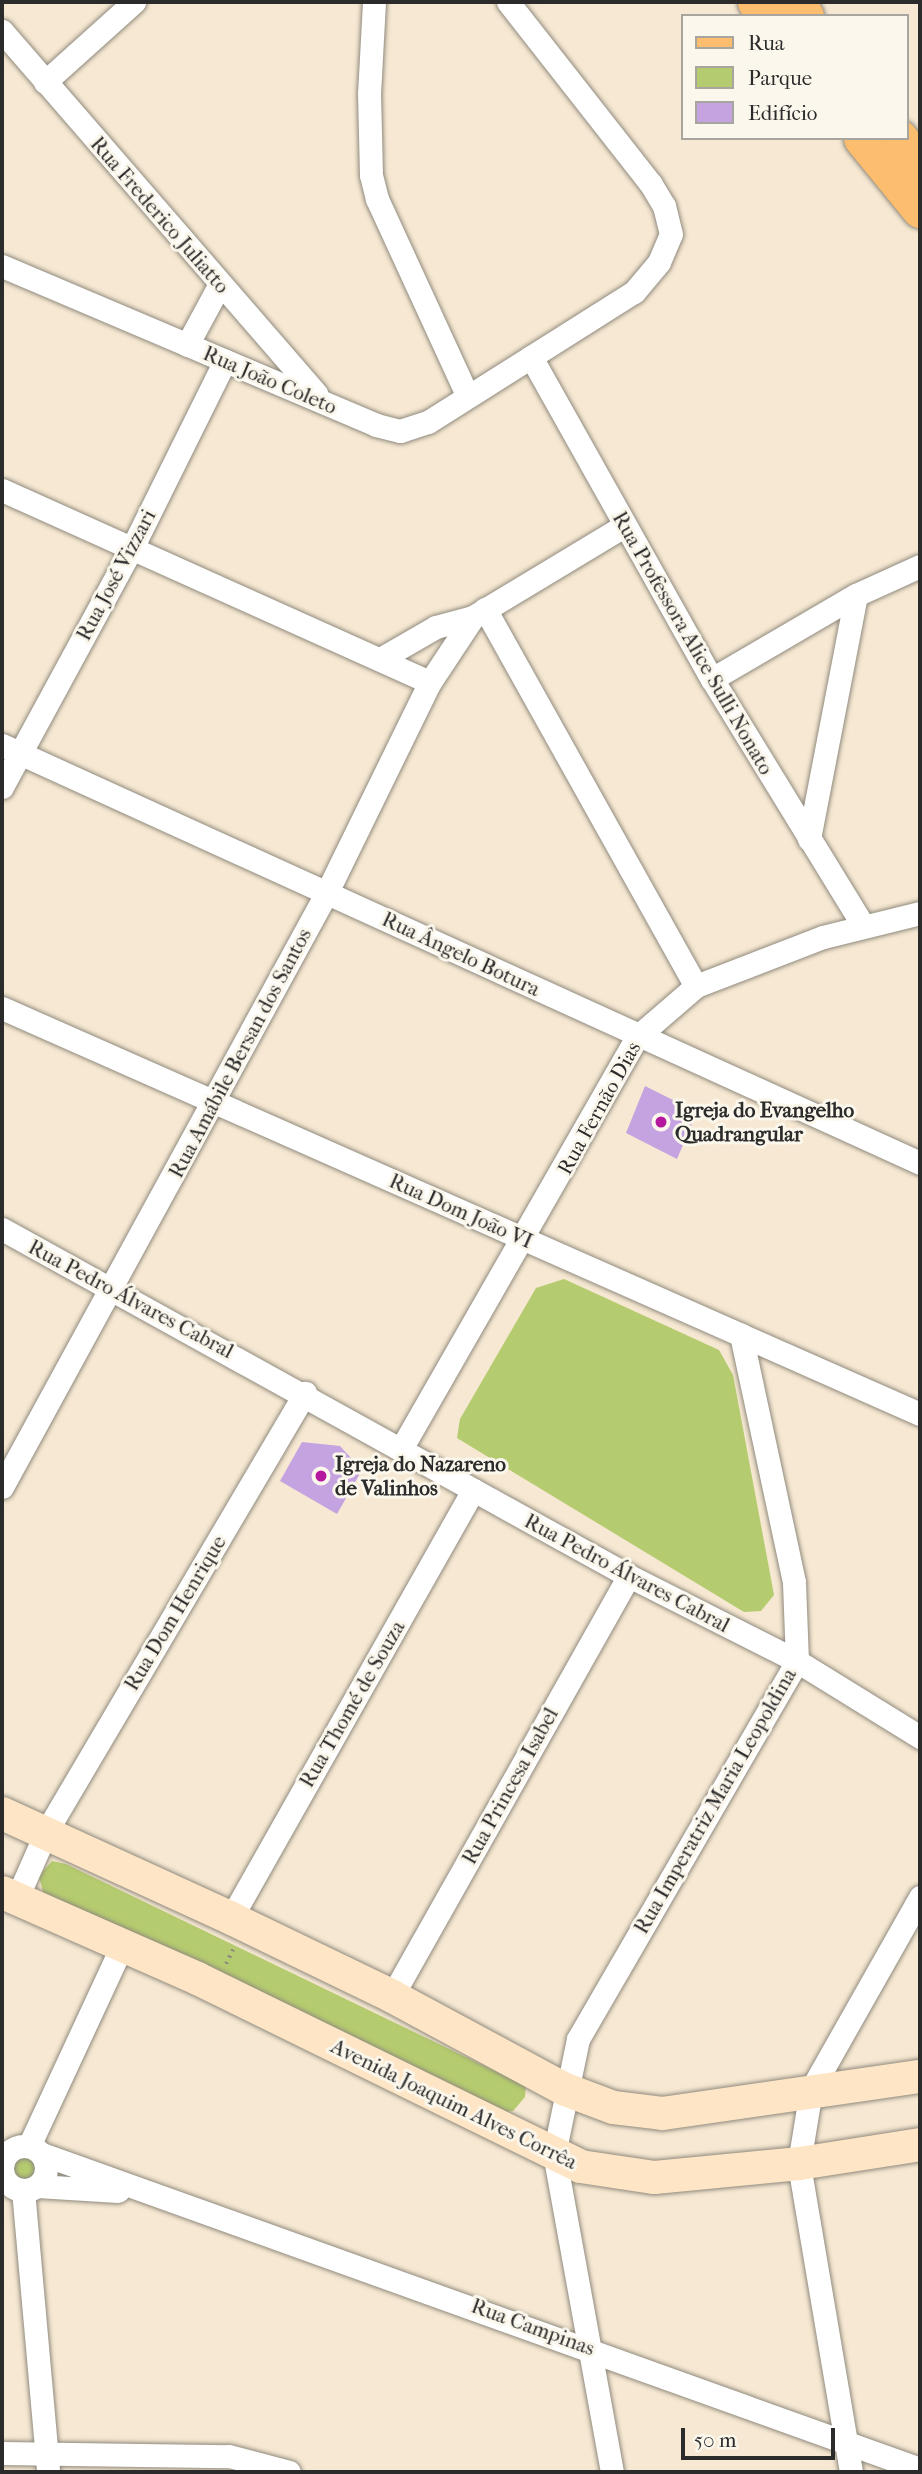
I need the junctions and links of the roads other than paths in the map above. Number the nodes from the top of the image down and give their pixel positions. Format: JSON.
{"nodes":[{"id":1,"x":134,"y":2,"type":"edge"},
{"id":2,"x":374,"y":2,"type":"edge"},
{"id":3,"x":508,"y":2,"type":"edge"},
{"id":4,"x":2,"y":31,"type":"edge"},
{"id":5,"x":45,"y":82,"type":"junction"},
{"id":6,"x":864,"y":140,"type":"edge"},
{"id":7,"x":900,"y":140,"type":"edge"},
{"id":8,"x":920,"y":166,"type":"edge"},
{"id":9,"x":920,"y":209,"type":"edge"},
{"id":10,"x":2,"y":266,"type":"edge"},
{"id":11,"x":220,"y":285,"type":"junction"},
{"id":12,"x":187,"y":345,"type":"junction"},
{"id":13,"x":531,"y":357,"type":"junction"},
{"id":14,"x":225,"y":361,"type":"junction"},
{"id":15,"x":467,"y":395,"type":"junction"},
{"id":16,"x":320,"y":400,"type":"junction"},
{"id":17,"x":2,"y":490,"type":"edge"},
{"id":18,"x":624,"y":526,"type":"junction"},
{"id":19,"x":132,"y":548,"type":"junction"},
{"id":20,"x":920,"y":566,"type":"edge"},
{"id":21,"x":856,"y":595,"type":"junction"},
{"id":22,"x":479,"y":613,"type":"junction"},
{"id":23,"x":382,"y":658,"type":"junction"},
{"id":24,"x":712,"y":679,"type":"junction"},
{"id":25,"x":430,"y":682,"type":"junction"},
{"id":26,"x":10,"y":749,"type":"edge"},
{"id":27,"x":2,"y":787,"type":"edge"},
{"id":28,"x":810,"y":839,"type":"junction"},
{"id":29,"x":327,"y":892,"type":"junction"},
{"id":30,"x":920,"y":913,"type":"edge"},
{"id":31,"x":862,"y":924,"type":"junction"},
{"id":32,"x":696,"y":986,"type":"junction"},
{"id":33,"x":2,"y":1008,"type":"edge"},
{"id":34,"x":637,"y":1037,"type":"junction"},
{"id":35,"x":214,"y":1103,"type":"junction"},
{"id":36,"x":920,"y":1163,"type":"edge"},
{"id":37,"x":2,"y":1229,"type":"edge"},
{"id":38,"x":525,"y":1239,"type":"junction"},
{"id":39,"x":112,"y":1289,"type":"junction"},
{"id":40,"x":741,"y":1335,"type":"junction"},
{"id":41,"x":305,"y":1393,"type":"junction"},
{"id":42,"x":920,"y":1413,"type":"edge"},
{"id":43,"x":401,"y":1449,"type":"junction"},
{"id":44,"x":2,"y":1487,"type":"edge"},
{"id":45,"x":473,"y":1490,"type":"junction"},
{"id":46,"x":629,"y":1576,"type":"junction"},
{"id":47,"x":797,"y":1661,"type":"junction"},
{"id":48,"x":920,"y":1737,"type":"edge"},
{"id":49,"x":2,"y":1813,"type":"edge"},
{"id":50,"x":46,"y":1832,"type":"junction"},
{"id":51,"x":9,"y":1896,"type":"edge"},
{"id":52,"x":920,"y":1897,"type":"edge"},
{"id":53,"x":238,"y":1921,"type":"junction"},
{"id":54,"x":121,"y":1946,"type":"junction"},
{"id":55,"x":392,"y":1996,"type":"junction"},
{"id":56,"x":920,"y":2076,"type":"edge"},
{"id":57,"x":565,"y":2089,"type":"junction"},
{"id":58,"x":811,"y":2090,"type":"junction"},
{"id":59,"x":920,"y":2144,"type":"edge"},
{"id":60,"x":22,"y":2147,"type":"edge"},
{"id":61,"x":554,"y":2154,"type":"junction"},
{"id":62,"x":799,"y":2163,"type":"junction"},
{"id":63,"x":19,"y":2186,"type":"edge"},
{"id":64,"x":142,"y":2192,"type":"junction"},
{"id":65,"x":590,"y":2348,"type":"junction"},
{"id":66,"x":845,"y":2442,"type":"junction"},
{"id":67,"x":2,"y":2454,"type":"edge"},
{"id":68,"x":47,"y":2464,"type":"edge"},
{"id":69,"x":920,"y":2469,"type":"edge"},
{"id":70,"x":283,"y":2471,"type":"edge"},
{"id":71,"x":612,"y":2472,"type":"edge"},
{"id":72,"x":851,"y":2472,"type":"edge"}],
"edges":[{"from":1,"to":5,"type":"street"},
{"from":2,"to":15,"type":"street"},
{"from":3,"to":13,"type":"street","name":"Rua João Coleto"},
{"from":4,"to":5,"type":"street","name":"Rua Frederico Juliatto"},
{"from":5,"to":11,"type":"street","name":"Rua Frederico Juliatto"},
{"from":6,"to":9,"type":"main road"},
{"from":7,"to":8,"type":"main road"},
{"from":10,"to":12,"type":"street","name":"Rua João Coleto"},
{"from":11,"to":12,"type":"street"},
{"from":11,"to":16,"type":"street","name":"Rua Frederico Juliatto"},
{"from":12,"to":14,"type":"street","name":"Rua João Coleto"},
{"from":13,"to":15,"type":"street","name":"Rua João Coleto"},
{"from":13,"to":18,"type":"street","name":"Rua Professora Alice Sulli Nonato"},
{"from":14,"to":16,"type":"street","name":"Rua João Coleto"},
{"from":14,"to":19,"type":"street","name":"Rua José Vizzari"},
{"from":15,"to":16,"type":"street","name":"Rua João Coleto"},
{"from":17,"to":19,"type":"street"},
{"from":18,"to":22,"type":"street"},
{"from":18,"to":24,"type":"street","name":"Rua Professora Alice Sulli Nonato"},
{"from":19,"to":23,"type":"street"},
{"from":19,"to":26,"type":"street","name":"Rua José Vizzari"},
{"from":20,"to":21,"type":"street"},
{"from":21,"to":24,"type":"street"},
{"from":21,"to":28,"type":"street"},
{"from":22,"to":23,"type":"street"},
{"from":22,"to":25,"type":"street","name":"Rua Amábile Bersan dos Santos"},
{"from":22,"to":32,"type":"street"},
{"from":23,"to":25,"type":"street"},
{"from":24,"to":28,"type":"street","name":"Rua Professora Alice Sulli Nonato"},
{"from":25,"to":29,"type":"street","name":"Rua Amábile Bersan dos Santos"},
{"from":26,"to":27,"type":"street","name":"Rua José Vizzari"},
{"from":26,"to":29,"type":"street","name":"Rua Ângelo Botura"},
{"from":28,"to":31,"type":"street","name":"Rua Professora Alice Sulli Nonato"},
{"from":29,"to":34,"type":"street","name":"Rua Ângelo Botura"},
{"from":29,"to":35,"type":"street","name":"Rua Amábile Bersan dos Santos"},
{"from":30,"to":31,"type":"street","name":"Rua Fernão Dias"},
{"from":31,"to":32,"type":"street","name":"Rua Fernão Dias"},
{"from":32,"to":34,"type":"street","name":"Rua Fernão Dias"},
{"from":33,"to":35,"type":"street","name":"Rua Dom João VI"},
{"from":34,"to":36,"type":"street","name":"Rua Ângelo Botura"},
{"from":34,"to":38,"type":"street","name":"Rua Fernão Dias"},
{"from":35,"to":38,"type":"street","name":"Rua Dom João VI"},
{"from":35,"to":39,"type":"street","name":"Rua Amábile Bersan dos Santos"},
{"from":37,"to":39,"type":"street","name":"Rua Pedro Álvares Cabral"},
{"from":38,"to":40,"type":"street","name":"Rua Dom João VI"},
{"from":38,"to":43,"type":"street","name":"Rua Fernão Dias"},
{"from":39,"to":41,"type":"street","name":"Rua Pedro Álvares Cabral"},
{"from":39,"to":44,"type":"street","name":"Rua Amábile Bersan dos Santos"},
{"from":40,"to":42,"type":"street","name":"Rua Dom João VI"},
{"from":40,"to":47,"type":"street","name":"Rua Imperatriz Maria Leopoldina"},
{"from":41,"to":43,"type":"street","name":"Rua Pedro Álvares Cabral"},
{"from":41,"to":50,"type":"street","name":"Rua Dom Henrique"},
{"from":43,"to":45,"type":"street","name":"Rua Pedro Álvares Cabral"},
{"from":45,"to":46,"type":"street","name":"Rua Pedro Álvares Cabral"},
{"from":45,"to":53,"type":"street","name":"Rua Thomé de Souza"},
{"from":46,"to":47,"type":"street","name":"Rua Pedro Álvares Cabral"},
{"from":46,"to":55,"type":"street","name":"Rua Princesa Isabel"},
{"from":47,"to":48,"type":"street","name":"Rua Pedro Álvares Cabral"},
{"from":47,"to":57,"type":"street","name":"Rua Imperatriz Maria Leopoldina"},
{"from":49,"to":50,"type":"main road"},
{"from":50,"to":51,"type":"street","name":"Avenida Joaquim Alves Corrêa"},
{"from":50,"to":53,"type":"main road"},
{"from":51,"to":54,"type":"main road","name":"Avenida Joaquim Alves Corrêa"},
{"from":52,"to":58,"type":"street"},
{"from":53,"to":55,"type":"main road"},
{"from":54,"to":60,"type":"street"},
{"from":54,"to":61,"type":"main road","name":"Avenida Joaquim Alves Corrêa"},
{"from":55,"to":57,"type":"main road"},
{"from":56,"to":58,"type":"main road"},
{"from":57,"to":58,"type":"main road"},
{"from":57,"to":61,"type":"street","name":"Rua Imperatriz Maria Leopoldina"},
{"from":58,"to":62,"type":"street"},
{"from":59,"to":62,"type":"main road","name":"Avenida Joaquim Alves Corrêa"},
{"from":60,"to":63,"type":"street"},
{"from":60,"to":63,"type":"street"},
{"from":60,"to":64,"type":"street","name":"Rua Campinas"},
{"from":61,"to":62,"type":"main road","name":"Avenida Joaquim Alves Corrêa"},
{"from":61,"to":65,"type":"street"},
{"from":62,"to":66,"type":"street"},
{"from":63,"to":64,"type":"street","name":"Rua Campinas"},
{"from":63,"to":68,"type":"street"},
{"from":64,"to":65,"type":"street","name":"Rua Campinas"},
{"from":65,"to":66,"type":"street","name":"Rua Campinas"},
{"from":65,"to":71,"type":"street"},
{"from":66,"to":69,"type":"street","name":"Rua Campinas"},
{"from":66,"to":72,"type":"street"},
{"from":67,"to":68,"type":"street"},
{"from":68,"to":70,"type":"street"}]}
